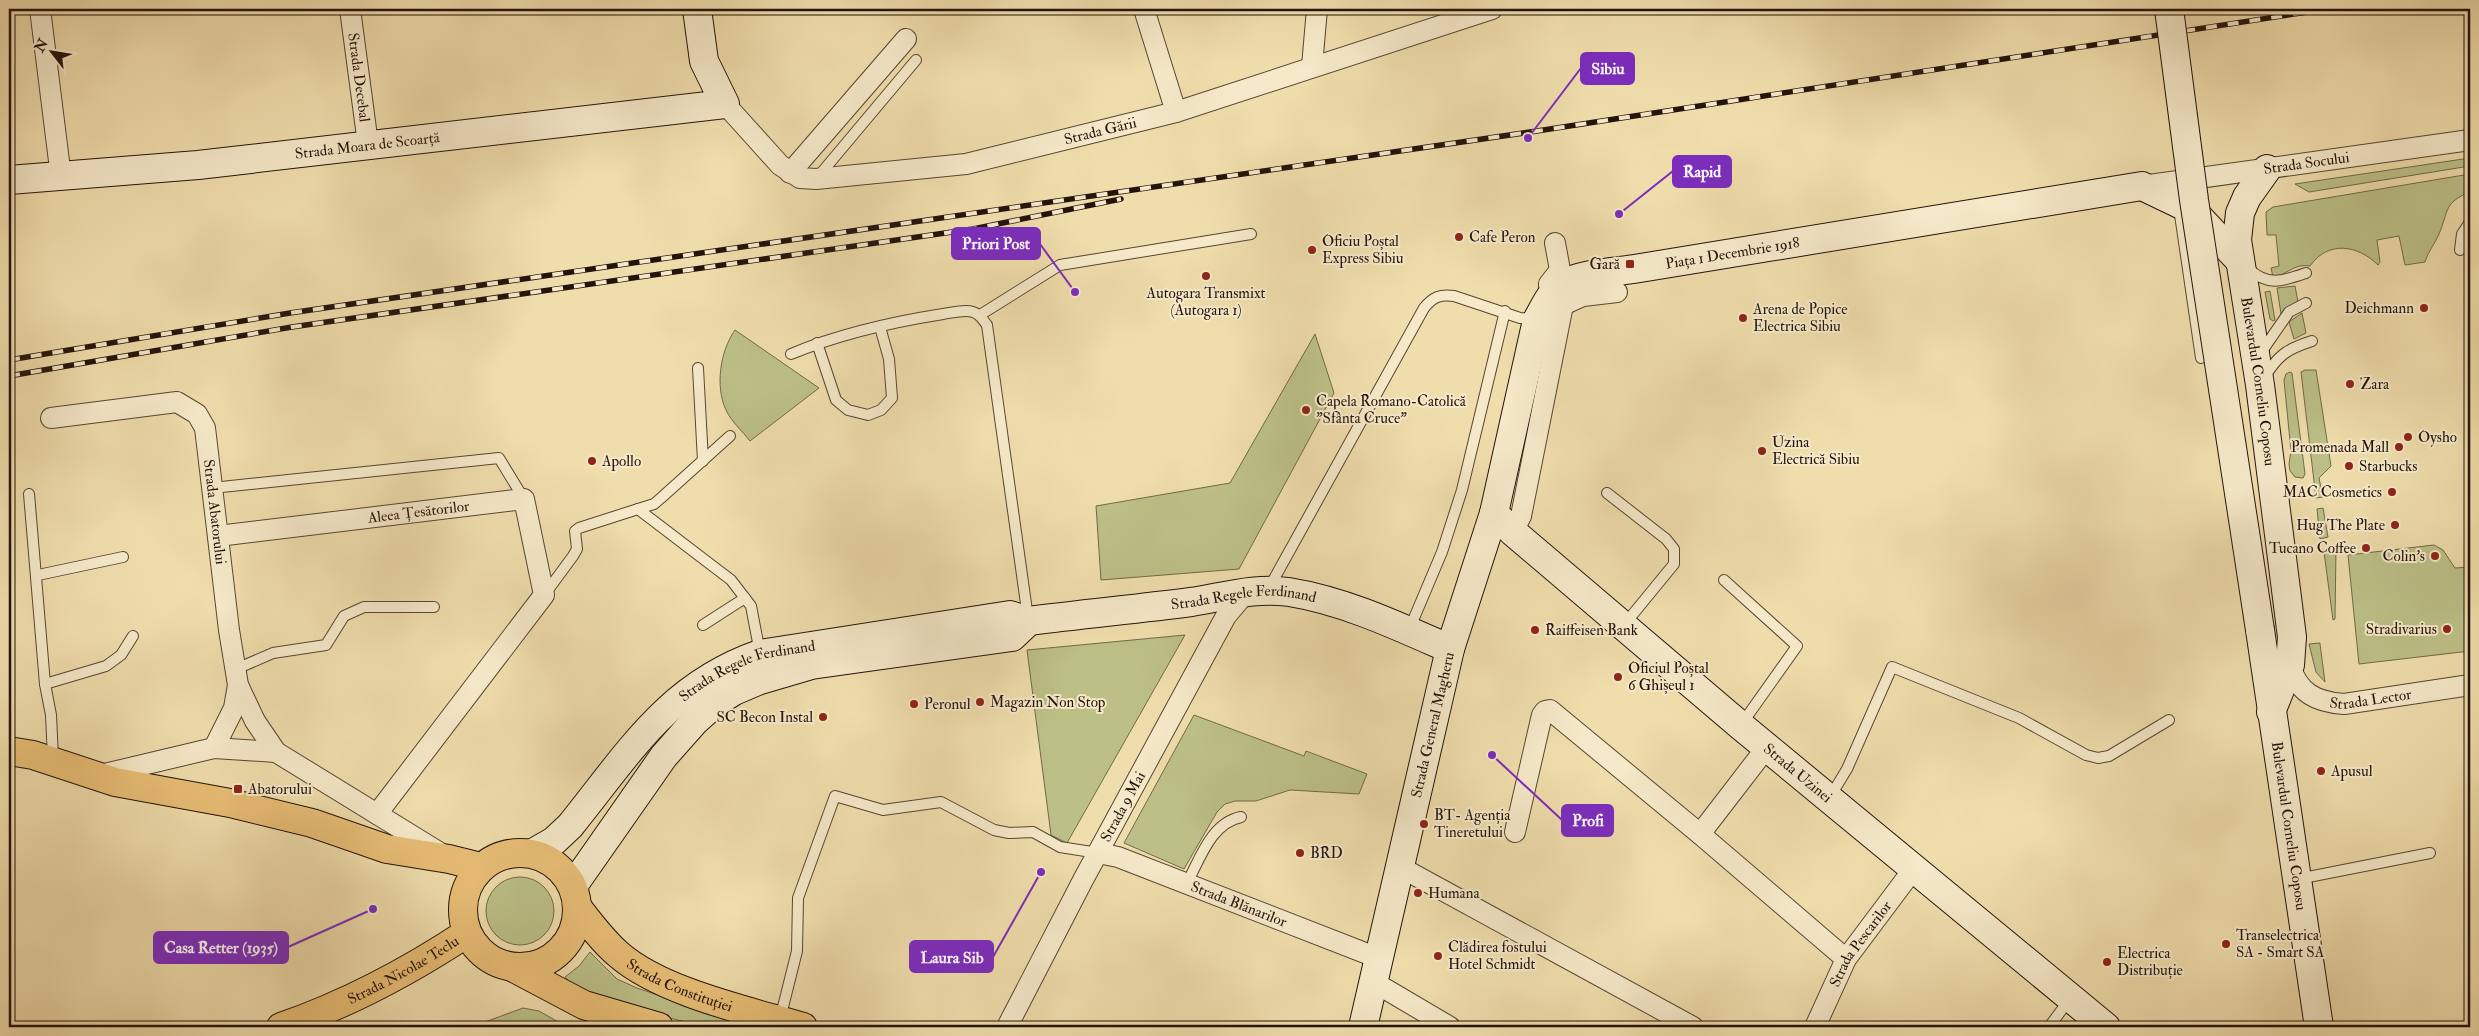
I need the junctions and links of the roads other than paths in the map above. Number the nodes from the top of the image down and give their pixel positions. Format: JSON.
{"nodes":[{"id":1,"x":40,"y":9,"type":"edge"},
{"id":2,"x":350,"y":9,"type":"edge"},
{"id":3,"x":697,"y":9,"type":"edge"},
{"id":4,"x":1144,"y":9,"type":"edge"},
{"id":5,"x":1317,"y":9,"type":"edge"},
{"id":6,"x":1492,"y":9,"type":"edge"},
{"id":7,"x":2169,"y":9,"type":"edge"},
{"id":8,"x":906,"y":39,"type":"dead end"},
{"id":9,"x":916,"y":60,"type":"dead end"},
{"id":10,"x":1312,"y":66,"type":"junction"},
{"id":11,"x":725,"y":104,"type":"junction"},
{"id":12,"x":1176,"y":112,"type":"junction"},
{"id":13,"x":2470,"y":140,"type":"edge"},
{"id":14,"x":368,"y":144,"type":"junction"},
{"id":15,"x":2267,"y":169,"type":"junction"},
{"id":16,"x":790,"y":173,"type":"junction"},
{"id":17,"x":61,"y":177,"type":"junction"},
{"id":18,"x":816,"y":179,"type":"junction"},
{"id":19,"x":9,"y":180,"type":"edge"},
{"id":20,"x":2142,"y":186,"type":"junction"},
{"id":21,"x":2178,"y":202,"type":"junction"},
{"id":22,"x":2470,"y":222,"type":"edge"},
{"id":23,"x":1251,"y":234,"type":"dead end"},
{"id":24,"x":1555,"y":243,"type":"dead end"},
{"id":25,"x":2460,"y":250,"type":"dead end"},
{"id":26,"x":2240,"y":261,"type":"junction"},
{"id":27,"x":2306,"y":273,"type":"dead end"},
{"id":28,"x":1617,"y":292,"type":"dead end"},
{"id":29,"x":1556,"y":293,"type":"junction"},
{"id":30,"x":2306,"y":303,"type":"dead end"},
{"id":31,"x":1505,"y":311,"type":"junction"},
{"id":32,"x":980,"y":316,"type":"junction"},
{"id":33,"x":1533,"y":319,"type":"junction"},
{"id":34,"x":880,"y":327,"type":"junction"},
{"id":35,"x":2312,"y":342,"type":"dead end"},
{"id":36,"x":818,"y":343,"type":"junction"},
{"id":37,"x":791,"y":354,"type":"dead end"},
{"id":38,"x":2201,"y":358,"type":"dead end"},
{"id":39,"x":698,"y":368,"type":"dead end"},
{"id":40,"x":2258,"y":373,"type":"junction"},
{"id":41,"x":51,"y":418,"type":"dead end"},
{"id":42,"x":730,"y":436,"type":"dead end"},
{"id":43,"x":703,"y":461,"type":"junction"},
{"id":44,"x":212,"y":488,"type":"junction"},
{"id":45,"x":29,"y":494,"type":"dead end"},
{"id":46,"x":1608,"y":494,"type":"dead end"},
{"id":47,"x":524,"y":500,"type":"junction"},
{"id":48,"x":638,"y":509,"type":"junction"},
{"id":49,"x":1494,"y":513,"type":"junction"},
{"id":50,"x":1513,"y":532,"type":"junction"},
{"id":51,"x":218,"y":536,"type":"junction"},
{"id":52,"x":123,"y":557,"type":"dead end"},
{"id":53,"x":38,"y":575,"type":"junction"},
{"id":54,"x":1724,"y":580,"type":"dead end"},
{"id":55,"x":1257,"y":591,"type":"junction"},
{"id":56,"x":544,"y":595,"type":"junction"},
{"id":57,"x":745,"y":598,"type":"junction"},
{"id":58,"x":434,"y":607,"type":"dead end"},
{"id":59,"x":1028,"y":621,"type":"junction"},
{"id":60,"x":703,"y":625,"type":"dead end"},
{"id":61,"x":1623,"y":626,"type":"junction"},
{"id":62,"x":1409,"y":631,"type":"junction"},
{"id":63,"x":133,"y":636,"type":"dead end"},
{"id":64,"x":1450,"y":649,"type":"junction"},
{"id":65,"x":760,"y":654,"type":"junction"},
{"id":66,"x":2290,"y":664,"type":"junction"},
{"id":67,"x":237,"y":677,"type":"junction"},
{"id":68,"x":45,"y":684,"type":"junction"},
{"id":69,"x":2470,"y":685,"type":"edge"},
{"id":70,"x":2271,"y":712,"type":"junction"},
{"id":71,"x":2169,"y":720,"type":"dead end"},
{"id":72,"x":1741,"y":726,"type":"junction"},
{"id":73,"x":1767,"y":747,"type":"junction"},
{"id":74,"x":214,"y":748,"type":"junction"},
{"id":75,"x":9,"y":751,"type":"edge"},
{"id":76,"x":276,"y":752,"type":"junction"},
{"id":77,"x":53,"y":762,"type":"junction"},
{"id":78,"x":93,"y":776,"type":"junction"},
{"id":79,"x":1829,"y":798,"type":"junction"},
{"id":80,"x":377,"y":814,"type":"junction"},
{"id":81,"x":1241,"y":817,"type":"dead end"},
{"id":82,"x":1516,"y":832,"type":"dead end"},
{"id":83,"x":1700,"y":834,"type":"junction"},
{"id":84,"x":533,"y":853,"type":"junction"},
{"id":85,"x":1098,"y":853,"type":"junction"},
{"id":86,"x":2430,"y":853,"type":"dead end"},
{"id":87,"x":449,"y":859,"type":"junction"},
{"id":88,"x":1400,"y":867,"type":"junction"},
{"id":89,"x":1915,"y":867,"type":"junction"},
{"id":90,"x":481,"y":868,"type":"junction"},
{"id":91,"x":2297,"y":880,"type":"junction"},
{"id":92,"x":1187,"y":884,"type":"junction"},
{"id":93,"x":576,"y":897,"type":"junction"},
{"id":94,"x":467,"y":933,"type":"junction"},
{"id":95,"x":1846,"y":959,"type":"junction"},
{"id":96,"x":512,"y":967,"type":"junction"},
{"id":97,"x":1375,"y":969,"type":"junction"},
{"id":98,"x":2072,"y":997,"type":"junction"},
{"id":99,"x":792,"y":1024,"type":"edge"},
{"id":100,"x":281,"y":1027,"type":"edge"},
{"id":101,"x":659,"y":1027,"type":"edge"},
{"id":102,"x":1007,"y":1027,"type":"edge"},
{"id":103,"x":1362,"y":1027,"type":"edge"},
{"id":104,"x":1450,"y":1027,"type":"edge"},
{"id":105,"x":1693,"y":1027,"type":"edge"},
{"id":106,"x":1815,"y":1027,"type":"edge"},
{"id":107,"x":2049,"y":1027,"type":"edge"},
{"id":108,"x":2106,"y":1027,"type":"edge"},
{"id":109,"x":2319,"y":1027,"type":"edge"}],
"edges":[{"from":1,"to":17,"type":"street"},
{"from":2,"to":14,"type":"street","name":"Strada Decebal"},
{"from":3,"to":11,"type":"street"},
{"from":4,"to":12,"type":"street"},
{"from":5,"to":10,"type":"street"},
{"from":6,"to":10,"type":"street","name":"Strada Gării"},
{"from":7,"to":70,"type":"street","name":"Bulevardul Corneliu Coposu","bridge":true},
{"from":8,"to":16,"type":"street"},
{"from":9,"to":18,"type":"lane"},
{"from":10,"to":12,"type":"street","name":"Strada Gării"},
{"from":11,"to":14,"type":"street","name":"Strada Moara de Scoarță"},
{"from":11,"to":16,"type":"street"},
{"from":12,"to":18,"type":"street","name":"Strada Gării"},
{"from":13,"to":15,"type":"street","name":"Strada Socului"},
{"from":14,"to":17,"type":"street","name":"Strada Moara de Scoarță"},
{"from":15,"to":20,"type":"street","name":"Strada Socului"},
{"from":15,"to":26,"type":"street","name":"Bulevardul Corneliu Coposu"},
{"from":16,"to":18,"type":"street","name":"Strada Gării"},
{"from":17,"to":19,"type":"street","name":"Strada Moara de Scoarță"},
{"from":20,"to":21,"type":"street"},
{"from":20,"to":29,"type":"street","name":"Piața 1 Decembrie 1918"},
{"from":21,"to":26,"type":"street"},
{"from":21,"to":38,"type":"lane"},
{"from":22,"to":25,"type":"lane"},
{"from":23,"to":32,"type":"lane"},
{"from":24,"to":29,"type":"street"},
{"from":26,"to":27,"type":"lane"},
{"from":26,"to":40,"type":"street","name":"Bulevardul Corneliu Coposu"},
{"from":28,"to":29,"type":"street"},
{"from":29,"to":33,"type":"street","name":"Piața 1 Decembrie 1918"},
{"from":29,"to":50,"type":"street"},
{"from":30,"to":40,"type":"lane"},
{"from":31,"to":33,"type":"lane"},
{"from":31,"to":55,"type":"lane"},
{"from":31,"to":62,"type":"lane"},
{"from":32,"to":34,"type":"lane"},
{"from":32,"to":59,"type":"lane"},
{"from":33,"to":49,"type":"street","name":"Piața 1 Decembrie 1918"},
{"from":34,"to":36,"type":"lane"},
{"from":34,"to":36,"type":"lane"},
{"from":35,"to":40,"type":"lane"},
{"from":36,"to":37,"type":"lane"},
{"from":39,"to":43,"type":"lane"},
{"from":40,"to":66,"type":"street","name":"Bulevardul Corneliu Coposu"},
{"from":41,"to":44,"type":"street","name":"Strada Abatorului"},
{"from":42,"to":43,"type":"lane"},
{"from":43,"to":48,"type":"lane"},
{"from":44,"to":47,"type":"lane"},
{"from":44,"to":51,"type":"street","name":"Strada Abatorului"},
{"from":45,"to":53,"type":"lane"},
{"from":46,"to":61,"type":"lane"},
{"from":47,"to":51,"type":"street","name":"Aleea Țesătorilor"},
{"from":47,"to":56,"type":"street"},
{"from":48,"to":56,"type":"lane"},
{"from":48,"to":57,"type":"lane"},
{"from":49,"to":50,"type":"street","name":"Strada Uzinei"},
{"from":49,"to":64,"type":"street","name":"Strada General Magheru"},
{"from":50,"to":61,"type":"street","name":"Strada Uzinei"},
{"from":51,"to":67,"type":"street","name":"Strada Abatorului"},
{"from":52,"to":53,"type":"lane"},
{"from":53,"to":68,"type":"lane"},
{"from":54,"to":72,"type":"lane"},
{"from":55,"to":59,"type":"street","name":"Strada Regele Ferdinand"},
{"from":55,"to":62,"type":"street","name":"Strada Regele Ferdinand"},
{"from":55,"to":85,"type":"street","name":"Strada 9 Mai"},
{"from":56,"to":80,"type":"street"},
{"from":57,"to":60,"type":"lane"},
{"from":57,"to":65,"type":"lane"},
{"from":58,"to":67,"type":"lane"},
{"from":59,"to":65,"type":"street","name":"Strada Regele Ferdinand"},
{"from":59,"to":93,"type":"street","name":"Strada Regele Ferdinand"},
{"from":61,"to":72,"type":"street","name":"Strada Uzinei"},
{"from":62,"to":64,"type":"street","name":"Strada Regele Ferdinand"},
{"from":63,"to":68,"type":"lane"},
{"from":64,"to":88,"type":"street","name":"Strada General Magheru"},
{"from":65,"to":84,"type":"street","name":"Strada Regele Ferdinand"},
{"from":66,"to":69,"type":"street","name":"Strada Lector"},
{"from":66,"to":70,"type":"street","name":"Bulevardul Corneliu Coposu"},
{"from":67,"to":74,"type":"street"},
{"from":67,"to":76,"type":"street","name":"Strada Abatorului"},
{"from":68,"to":77,"type":"lane"},
{"from":70,"to":91,"type":"street","name":"Bulevardul Corneliu Coposu"},
{"from":71,"to":79,"type":"lane"},
{"from":72,"to":73,"type":"street","name":"Strada Uzinei"},
{"from":73,"to":79,"type":"street","name":"Strada Uzinei"},
{"from":73,"to":83,"type":"street"},
{"from":74,"to":76,"type":"street","name":"Strada Abatorului"},
{"from":74,"to":78,"type":"street","name":"Strada Abatorului"},
{"from":75,"to":77,"type":"main road","name":"Strada Abatorului"},
{"from":76,"to":80,"type":"street","name":"Strada Abatorului"},
{"from":77,"to":78,"type":"main road","name":"Strada Abatorului"},
{"from":78,"to":87,"type":"main road","name":"Strada Abatorului"},
{"from":79,"to":89,"type":"street","name":"Strada Uzinei"},
{"from":80,"to":87,"type":"street","name":"Strada Abatorului"},
{"from":81,"to":92,"type":"lane"},
{"from":82,"to":83,"type":"street"},
{"from":83,"to":95,"type":"street"},
{"from":84,"to":90,"type":"main road"},
{"from":84,"to":93,"type":"main road"},
{"from":85,"to":92,"type":"street","name":"Strada Blănarilor"},
{"from":85,"to":99,"type":"lane"},
{"from":85,"to":102,"type":"street","name":"Strada 9 Mai"},
{"from":86,"to":91,"type":"lane"},
{"from":87,"to":90,"type":"main road","name":"Strada Abatorului"},
{"from":88,"to":97,"type":"street","name":"Strada General Magheru"},
{"from":88,"to":105,"type":"street"},
{"from":89,"to":95,"type":"street","name":"Strada Pescarilor"},
{"from":89,"to":98,"type":"street","name":"Strada Uzinei"},
{"from":90,"to":94,"type":"main road"},
{"from":91,"to":109,"type":"street","name":"Bulevardul Corneliu Coposu"},
{"from":92,"to":97,"type":"street","name":"Strada Blănarilor"},
{"from":93,"to":96,"type":"main road"},
{"from":93,"to":99,"type":"main road","name":"Strada Constituției"},
{"from":94,"to":96,"type":"main road"},
{"from":94,"to":100,"type":"main road","name":"Strada Nicolae Teclu"},
{"from":95,"to":106,"type":"street","name":"Strada Pescarilor"},
{"from":96,"to":101,"type":"main road"},
{"from":97,"to":103,"type":"street","name":"Strada General Magheru"},
{"from":97,"to":104,"type":"street","name":"Strada Blănarilor"},
{"from":98,"to":107,"type":"lane"},
{"from":98,"to":108,"type":"street","name":"Strada Uzinei"}]}
